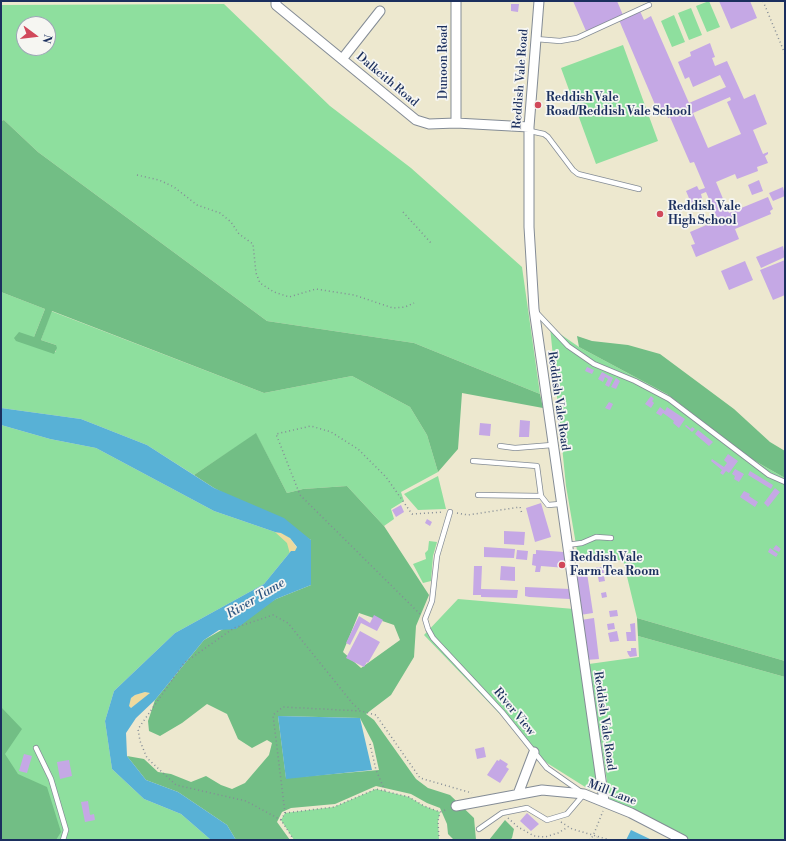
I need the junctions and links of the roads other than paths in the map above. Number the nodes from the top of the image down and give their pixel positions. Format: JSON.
{"nodes":[{"id":1,"x":276,"y":1,"type":"edge"},
{"id":2,"x":456,"y":1,"type":"edge"},
{"id":3,"x":539,"y":1,"type":"edge"},
{"id":4,"x":650,"y":5,"type":"dead end"},
{"id":5,"x":380,"y":11,"type":"dead end"},
{"id":6,"x":536,"y":39,"type":"junction"},
{"id":7,"x":343,"y":58,"type":"junction"},
{"id":8,"x":456,"y":123,"type":"junction"},
{"id":9,"x":530,"y":129,"type":"junction"},
{"id":10,"x":639,"y":189,"type":"dead end"},
{"id":11,"x":534,"y":309,"type":"junction"},
{"id":12,"x":552,"y":445,"type":"junction"},
{"id":13,"x":500,"y":446,"type":"dead end"},
{"id":14,"x":473,"y":461,"type":"dead end"},
{"id":15,"x":785,"y":482,"type":"edge"},
{"id":16,"x":478,"y":495,"type":"dead end"},
{"id":17,"x":541,"y":496,"type":"junction"},
{"id":18,"x":560,"y":504,"type":"junction"},
{"id":19,"x":450,"y":512,"type":"road end"},
{"id":20,"x":611,"y":538,"type":"dead end"},
{"id":21,"x":567,"y":546,"type":"junction"},
{"id":22,"x":36,"y":748,"type":"dead end"},
{"id":23,"x":534,"y":752,"type":"junction"},
{"id":24,"x":518,"y":794,"type":"junction"},
{"id":25,"x":584,"y":794,"type":"junction"},
{"id":26,"x":604,"y":801,"type":"junction"},
{"id":27,"x":456,"y":806,"type":"dead end"},
{"id":28,"x":479,"y":829,"type":"dead end"},
{"id":29,"x":62,"y":840,"type":"edge"},
{"id":30,"x":683,"y":840,"type":"edge"}],
"edges":[{"from":1,"to":7,"type":"street","name":"Dalkeith Road"},
{"from":2,"to":8,"type":"street","name":"Dunoon Road"},
{"from":3,"to":6,"type":"street","name":"Reddish Vale Road"},
{"from":4,"to":6,"type":"lane"},
{"from":5,"to":7,"type":"street"},
{"from":6,"to":9,"type":"street","name":"Reddish Vale Road"},
{"from":7,"to":8,"type":"street","name":"Dalkeith Road"},
{"from":8,"to":9,"type":"street","name":"Dalkeith Road"},
{"from":9,"to":10,"type":"lane"},
{"from":9,"to":11,"type":"street","name":"Reddish Vale Road"},
{"from":11,"to":12,"type":"street","name":"Reddish Vale Road"},
{"from":11,"to":15,"type":"lane"},
{"from":12,"to":13,"type":"lane"},
{"from":12,"to":18,"type":"street","name":"Reddish Vale Road"},
{"from":14,"to":17,"type":"lane"},
{"from":16,"to":17,"type":"lane"},
{"from":17,"to":18,"type":"lane"},
{"from":18,"to":21,"type":"street","name":"Reddish Vale Road"},
{"from":19,"to":23,"type":"lane","name":"River View"},
{"from":20,"to":21,"type":"lane"},
{"from":21,"to":26,"type":"street","name":"Reddish Vale Road"},
{"from":22,"to":29,"type":"lane"},
{"from":23,"to":24,"type":"street"},
{"from":23,"to":25,"type":"lane","name":"River View"},
{"from":24,"to":25,"type":"street","name":"Mill Lane"},
{"from":24,"to":27,"type":"street","name":"Mill Lane"},
{"from":25,"to":26,"type":"street","name":"Mill Lane"},
{"from":25,"to":28,"type":"lane"},
{"from":26,"to":30,"type":"street","name":"Mill Lane"}]}
